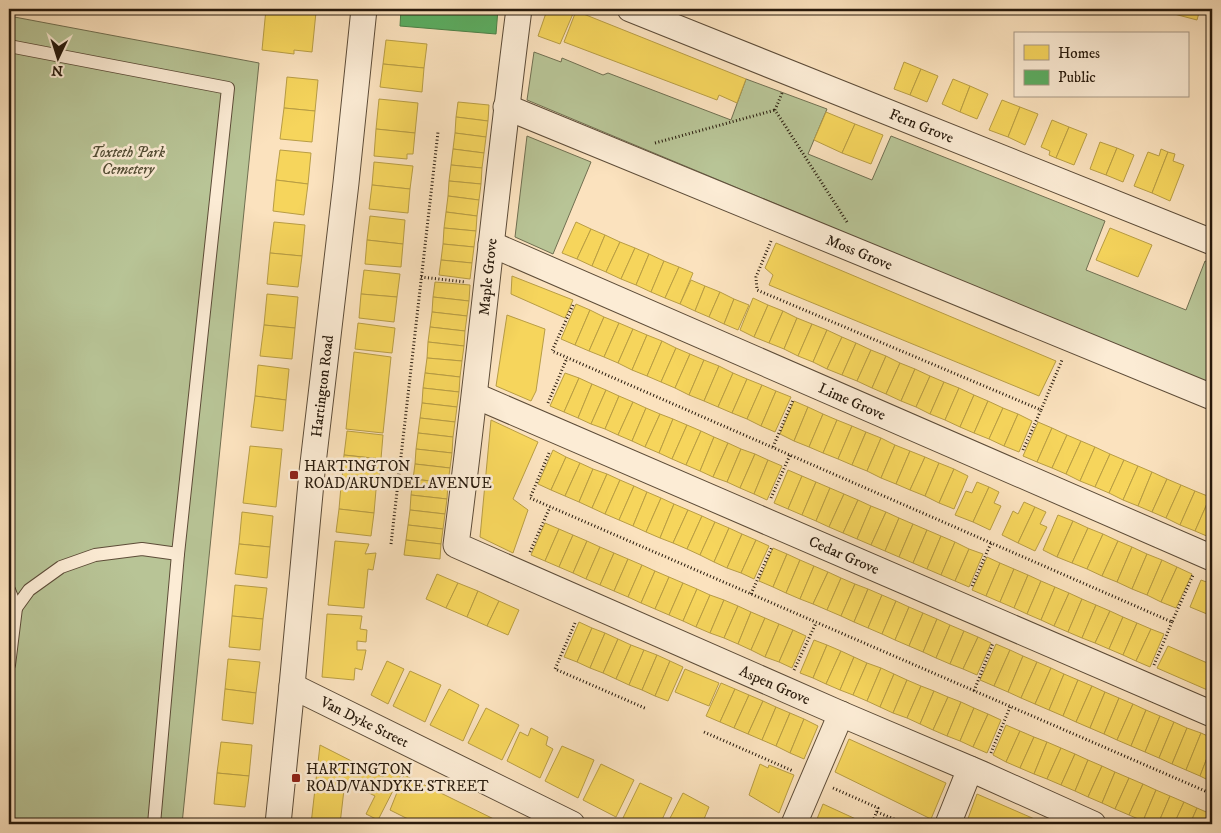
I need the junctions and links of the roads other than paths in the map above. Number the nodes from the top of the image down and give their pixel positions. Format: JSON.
{"nodes":[{"id":1,"x":364,"y":9,"type":"edge"},
{"id":2,"x":519,"y":9,"type":"edge"},
{"id":3,"x":630,"y":9,"type":"edge"},
{"id":4,"x":9,"y":46,"type":"edge"},
{"id":5,"x":506,"y":107,"type":"junction"},
{"id":6,"x":1212,"y":242,"type":"edge"},
{"id":7,"x":491,"y":244,"type":"junction"},
{"id":8,"x":476,"y":396,"type":"junction"},
{"id":9,"x":1212,"y":397,"type":"edge"},
{"id":10,"x":456,"y":545,"type":"joint"},
{"id":11,"x":178,"y":554,"type":"junction"},
{"id":12,"x":1207,"y":556,"type":"edge"},
{"id":13,"x":9,"y":590,"type":"edge"},
{"id":14,"x":16,"y":608,"type":"junction"},
{"id":15,"x":9,"y":665,"type":"edge"},
{"id":16,"x":292,"y":686,"type":"junction"},
{"id":17,"x":841,"y":714,"type":"junction"},
{"id":18,"x":1212,"y":714,"type":"edge"},
{"id":19,"x":976,"y":771,"type":"junction"},
{"id":20,"x":154,"y":824,"type":"edge"},
{"id":21,"x":278,"y":824,"type":"edge"},
{"id":22,"x":572,"y":824,"type":"edge"},
{"id":23,"x":794,"y":824,"type":"edge"},
{"id":24,"x":948,"y":824,"type":"edge"},
{"id":25,"x":1093,"y":824,"type":"edge"}],
"edges":[{"from":1,"to":16,"type":"street","name":"Hartington Road"},
{"from":2,"to":5,"type":"street","name":"Maple Grove"},
{"from":3,"to":6,"type":"street","name":"Fern Grove"},
{"from":4,"to":11,"type":"lane"},
{"from":5,"to":7,"type":"street","name":"Maple Grove"},
{"from":5,"to":9,"type":"street","name":"Moss Grove"},
{"from":7,"to":8,"type":"street","name":"Maple Grove"},
{"from":7,"to":12,"type":"street","name":"Lime Grove"},
{"from":8,"to":10,"type":"street","name":"Maple Grove"},
{"from":8,"to":18,"type":"street","name":"Cedar Grove"},
{"from":10,"to":17,"type":"street","name":"Aspen Grove"},
{"from":11,"to":14,"type":"lane"},
{"from":11,"to":20,"type":"lane"},
{"from":13,"to":14,"type":"lane"},
{"from":14,"to":15,"type":"lane"},
{"from":16,"to":21,"type":"street","name":"Hartington Road"},
{"from":16,"to":22,"type":"street","name":"Van Dyke Street"},
{"from":17,"to":19,"type":"street","name":"Aspen Grove"},
{"from":17,"to":23,"type":"street"},
{"from":19,"to":24,"type":"street"},
{"from":19,"to":25,"type":"street","name":"Aspen Grove"}]}
